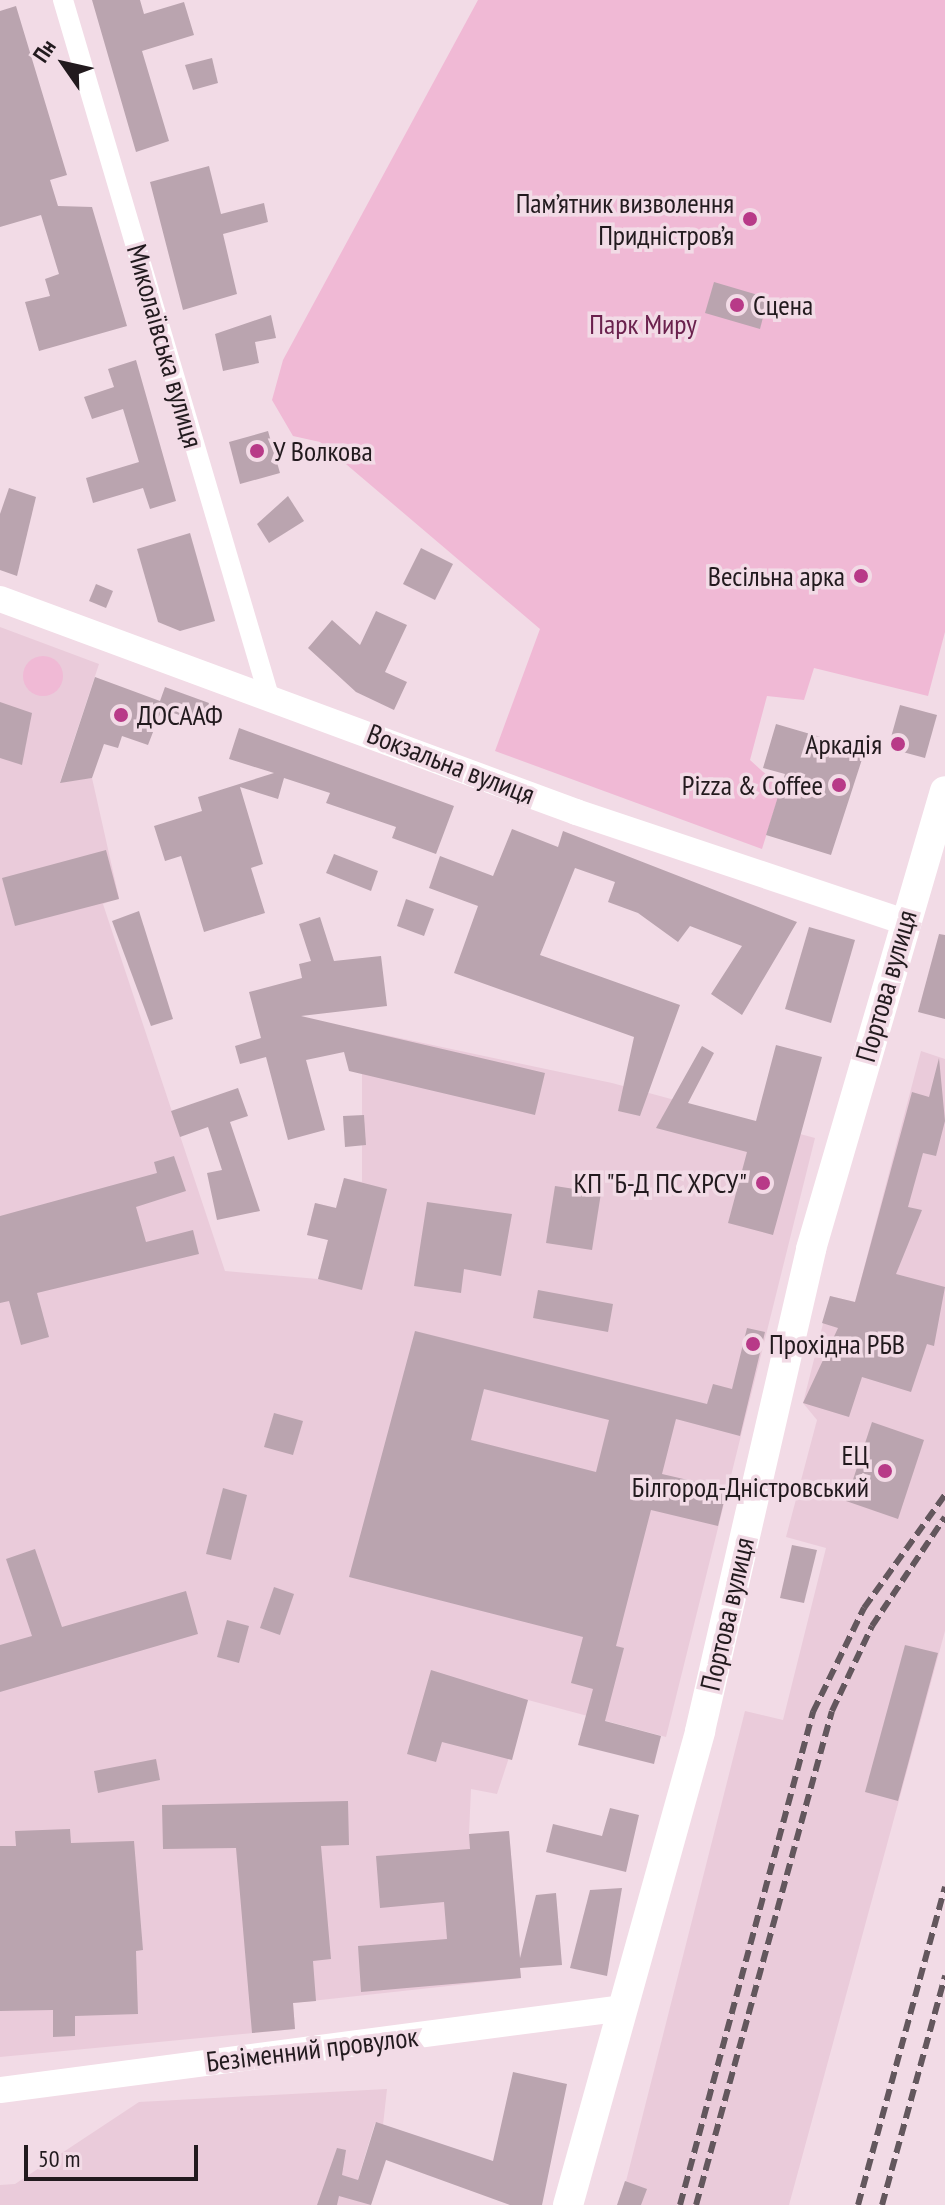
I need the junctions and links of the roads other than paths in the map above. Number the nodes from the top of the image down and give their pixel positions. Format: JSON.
{"nodes":[{"id":1,"x":63,"y":0,"type":"edge"},
{"id":2,"x":0,"y":599,"type":"edge"},
{"id":3,"x":268,"y":693,"type":"junction"},
{"id":4,"x":945,"y":791,"type":"edge"},
{"id":5,"x":904,"y":922,"type":"junction"},
{"id":6,"x":624,"y":2008,"type":"junction"},
{"id":7,"x":0,"y":2090,"type":"edge"},
{"id":8,"x":568,"y":2205,"type":"edge"}],
"edges":[{"from":1,"to":3,"type":"street","name":"Миколаївська вулиця"},
{"from":2,"to":3,"type":"street","name":"Вокзальна вулиця"},
{"from":3,"to":5,"type":"street","name":"Вокзальна вулиця"},
{"from":4,"to":5,"type":"main road","name":"Портова вулиця"},
{"from":5,"to":6,"type":"main road","name":"Портова вулиця"},
{"from":6,"to":7,"type":"street","name":"Безіменний провулок"},
{"from":6,"to":8,"type":"main road","name":"Портова вулиця"}]}
